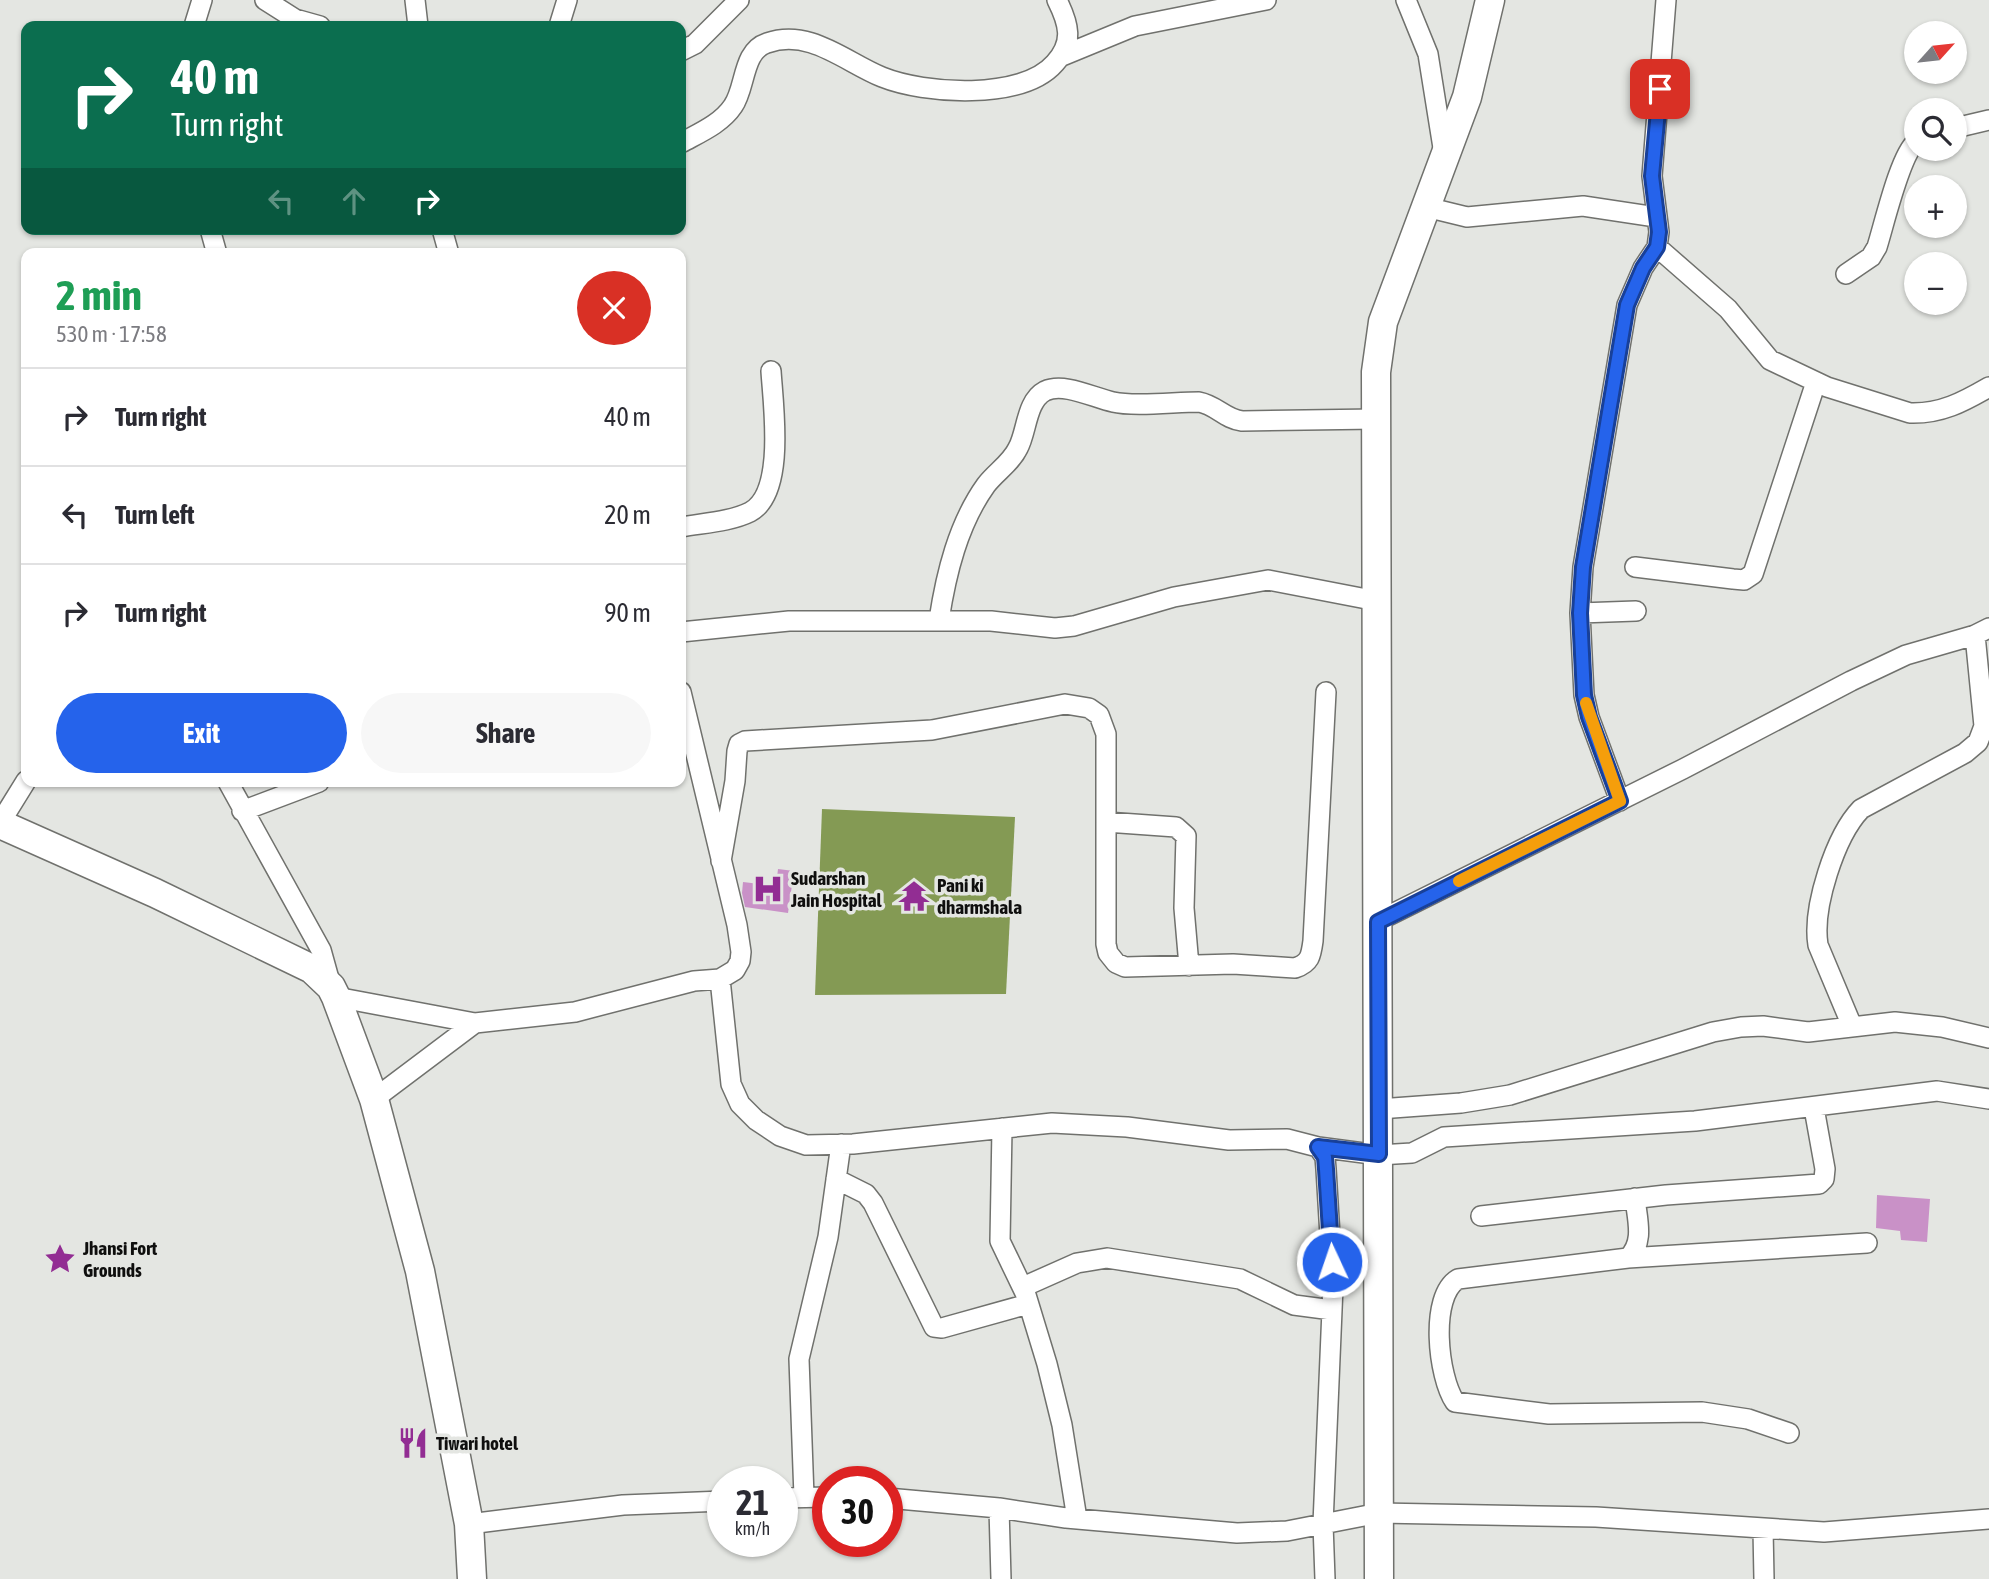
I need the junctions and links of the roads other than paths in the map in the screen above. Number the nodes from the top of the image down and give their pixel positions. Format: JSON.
{"nodes":[{"id":1,"x":202,"y":0,"type":"edge"},
{"id":2,"x":265,"y":0,"type":"edge"},
{"id":3,"x":415,"y":0,"type":"edge"},
{"id":4,"x":567,"y":0,"type":"edge"},
{"id":5,"x":738,"y":0,"type":"edge"},
{"id":6,"x":1057,"y":0,"type":"edge"},
{"id":7,"x":1266,"y":0,"type":"edge"},
{"id":8,"x":1406,"y":0,"type":"edge"},
{"id":9,"x":1490,"y":0,"type":"edge"},
{"id":10,"x":1665,"y":0,"type":"edge"},
{"id":11,"x":196,"y":21,"type":"edge"},
{"id":12,"x":302,"y":21,"type":"edge"},
{"id":13,"x":421,"y":21,"type":"edge"},
{"id":14,"x":561,"y":21,"type":"edge"},
{"id":15,"x":686,"y":48,"type":"edge"},
{"id":16,"x":1062,"y":56,"type":"junction"},
{"id":17,"x":1989,"y":120,"type":"edge"},
{"id":18,"x":1967,"y":125,"type":"edge"},
{"id":19,"x":686,"y":140,"type":"edge"},
{"id":20,"x":1444,"y":157,"type":"junction"},
{"id":21,"x":1904,"y":161,"type":"edge"},
{"id":22,"x":1426,"y":207,"type":"junction"},
{"id":23,"x":1656,"y":217,"type":"junction"},
{"id":24,"x":1657,"y":247,"type":"junction"},
{"id":25,"x":1846,"y":274,"type":"dead end"},
{"id":26,"x":771,"y":371,"type":"dead end"},
{"id":27,"x":1816,"y":382,"type":"junction"},
{"id":28,"x":1989,"y":387,"type":"edge"},
{"id":29,"x":1376,"y":419,"type":"junction"},
{"id":30,"x":686,"y":526,"type":"edge"},
{"id":31,"x":1635,"y":567,"type":"dead end"},
{"id":32,"x":1377,"y":601,"type":"junction"},
{"id":33,"x":1636,"y":611,"type":"dead end"},
{"id":34,"x":1580,"y":613,"type":"junction"},
{"id":35,"x":939,"y":620,"type":"junction"},
{"id":36,"x":686,"y":631,"type":"edge"},
{"id":37,"x":1982,"y":632,"type":"edge"},
{"id":38,"x":1326,"y":692,"type":"dead end"},
{"id":39,"x":686,"y":713,"type":"edge"},
{"id":40,"x":1984,"y":741,"type":"edge"},
{"id":41,"x":22,"y":787,"type":"edge"},
{"id":42,"x":230,"y":787,"type":"edge"},
{"id":43,"x":306,"y":787,"type":"edge"},
{"id":44,"x":1620,"y":801,"type":"junction"},
{"id":45,"x":242,"y":811,"type":"junction"},
{"id":46,"x":1106,"y":822,"type":"junction"},
{"id":47,"x":0,"y":823,"type":"edge"},
{"id":48,"x":0,"y":838,"type":"edge"},
{"id":49,"x":721,"y":861,"type":"junction"},
{"id":50,"x":1378,"y":922,"type":"junction"},
{"id":51,"x":1189,"y":966,"type":"junction"},
{"id":52,"x":720,"y":979,"type":"junction"},
{"id":53,"x":334,"y":992,"type":"junction"},
{"id":54,"x":475,"y":1023,"type":"junction"},
{"id":55,"x":346,"y":1024,"type":"junction"},
{"id":56,"x":1852,"y":1026,"type":"junction"},
{"id":57,"x":1989,"y":1038,"type":"edge"},
{"id":58,"x":374,"y":1099,"type":"junction"},
{"id":59,"x":1989,"y":1099,"type":"edge"},
{"id":60,"x":1814,"y":1108,"type":"junction"},
{"id":61,"x":1379,"y":1109,"type":"junction"},
{"id":62,"x":1002,"y":1128,"type":"junction"},
{"id":63,"x":841,"y":1144,"type":"junction"},
{"id":64,"x":1318,"y":1147,"type":"junction"},
{"id":65,"x":1379,"y":1154,"type":"junction"},
{"id":66,"x":836,"y":1179,"type":"junction"},
{"id":67,"x":1635,"y":1198,"type":"junction"},
{"id":68,"x":1481,"y":1216,"type":"dead end"},
{"id":69,"x":1867,"y":1243,"type":"dead end"},
{"id":70,"x":1628,"y":1258,"type":"junction"},
{"id":71,"x":1025,"y":1295,"type":"junction"},
{"id":72,"x":1332,"y":1310,"type":"junction"},
{"id":73,"x":1789,"y":1433,"type":"dead end"},
{"id":74,"x":798,"y":1497,"type":"edge"},
{"id":75,"x":804,"y":1497,"type":"junction"},
{"id":76,"x":812,"y":1497,"type":"edge"},
{"id":77,"x":903,"y":1499,"type":"edge"},
{"id":78,"x":707,"y":1502,"type":"edge"},
{"id":79,"x":999,"y":1508,"type":"junction"},
{"id":80,"x":1380,"y":1513,"type":"junction"},
{"id":81,"x":1989,"y":1518,"type":"edge"},
{"id":82,"x":1077,"y":1519,"type":"junction"},
{"id":83,"x":469,"y":1524,"type":"junction"},
{"id":84,"x":1323,"y":1524,"type":"junction"},
{"id":85,"x":1763,"y":1529,"type":"junction"},
{"id":86,"x":472,"y":1579,"type":"edge"},
{"id":87,"x":1001,"y":1579,"type":"edge"},
{"id":88,"x":1325,"y":1579,"type":"edge"},
{"id":89,"x":1379,"y":1579,"type":"edge"},
{"id":90,"x":1764,"y":1579,"type":"edge"}],
"edges":[{"from":1,"to":11,"type":"street"},
{"from":2,"to":12,"type":"street"},
{"from":3,"to":13,"type":"street"},
{"from":4,"to":14,"type":"street"},
{"from":5,"to":15,"type":"street"},
{"from":6,"to":16,"type":"street"},
{"from":7,"to":16,"type":"street"},
{"from":8,"to":20,"type":"street"},
{"from":9,"to":20,"type":"main road"},
{"from":10,"to":23,"type":"street"},
{"from":16,"to":19,"type":"street"},
{"from":17,"to":18,"type":"street"},
{"from":20,"to":22,"type":"main road"},
{"from":21,"to":25,"type":"street"},
{"from":22,"to":23,"type":"street"},
{"from":22,"to":29,"type":"main road"},
{"from":23,"to":24,"type":"street"},
{"from":24,"to":27,"type":"street"},
{"from":24,"to":34,"type":"street"},
{"from":26,"to":30,"type":"street"},
{"from":27,"to":28,"type":"street"},
{"from":27,"to":31,"type":"street"},
{"from":29,"to":32,"type":"main road"},
{"from":29,"to":35,"type":"street"},
{"from":32,"to":35,"type":"street"},
{"from":32,"to":50,"type":"main road"},
{"from":33,"to":34,"type":"street"},
{"from":34,"to":44,"type":"street"},
{"from":35,"to":36,"type":"street"},
{"from":37,"to":40,"type":"street"},
{"from":37,"to":44,"type":"street"},
{"from":38,"to":51,"type":"street"},
{"from":39,"to":49,"type":"street"},
{"from":40,"to":56,"type":"street"},
{"from":41,"to":47,"type":"street"},
{"from":42,"to":45,"type":"street"},
{"from":43,"to":45,"type":"street"},
{"from":44,"to":50,"type":"street"},
{"from":45,"to":53,"type":"street"},
{"from":46,"to":49,"type":"street"},
{"from":46,"to":51,"type":"street"},
{"from":46,"to":51,"type":"street"},
{"from":47,"to":53,"type":"main road"},
{"from":48,"to":55,"type":"main road"},
{"from":49,"to":52,"type":"street"},
{"from":50,"to":61,"type":"main road"},
{"from":52,"to":54,"type":"street"},
{"from":52,"to":63,"type":"street"},
{"from":53,"to":54,"type":"street"},
{"from":53,"to":55,"type":"main road"},
{"from":54,"to":58,"type":"street"},
{"from":55,"to":58,"type":"main road"},
{"from":56,"to":57,"type":"street"},
{"from":56,"to":61,"type":"street"},
{"from":58,"to":83,"type":"main road"},
{"from":59,"to":60,"type":"street"},
{"from":60,"to":65,"type":"street"},
{"from":60,"to":67,"type":"street"},
{"from":61,"to":65,"type":"main road"},
{"from":62,"to":63,"type":"street"},
{"from":62,"to":64,"type":"street"},
{"from":62,"to":71,"type":"street"},
{"from":63,"to":66,"type":"street"},
{"from":64,"to":65,"type":"street"},
{"from":64,"to":72,"type":"street"},
{"from":65,"to":80,"type":"main road"},
{"from":66,"to":71,"type":"street"},
{"from":66,"to":75,"type":"street"},
{"from":67,"to":68,"type":"street"},
{"from":67,"to":70,"type":"street"},
{"from":69,"to":70,"type":"street"},
{"from":70,"to":73,"type":"street"},
{"from":71,"to":72,"type":"street"},
{"from":71,"to":82,"type":"street"},
{"from":72,"to":84,"type":"street"},
{"from":74,"to":75,"type":"street"},
{"from":75,"to":76,"type":"street"},
{"from":77,"to":79,"type":"street"},
{"from":78,"to":83,"type":"street"},
{"from":79,"to":82,"type":"street"},
{"from":79,"to":87,"type":"street"},
{"from":80,"to":84,"type":"street"},
{"from":80,"to":85,"type":"street"},
{"from":80,"to":89,"type":"main road"},
{"from":81,"to":85,"type":"street"},
{"from":82,"to":84,"type":"street"},
{"from":83,"to":86,"type":"main road"},
{"from":84,"to":88,"type":"street"},
{"from":85,"to":90,"type":"street"}]}
